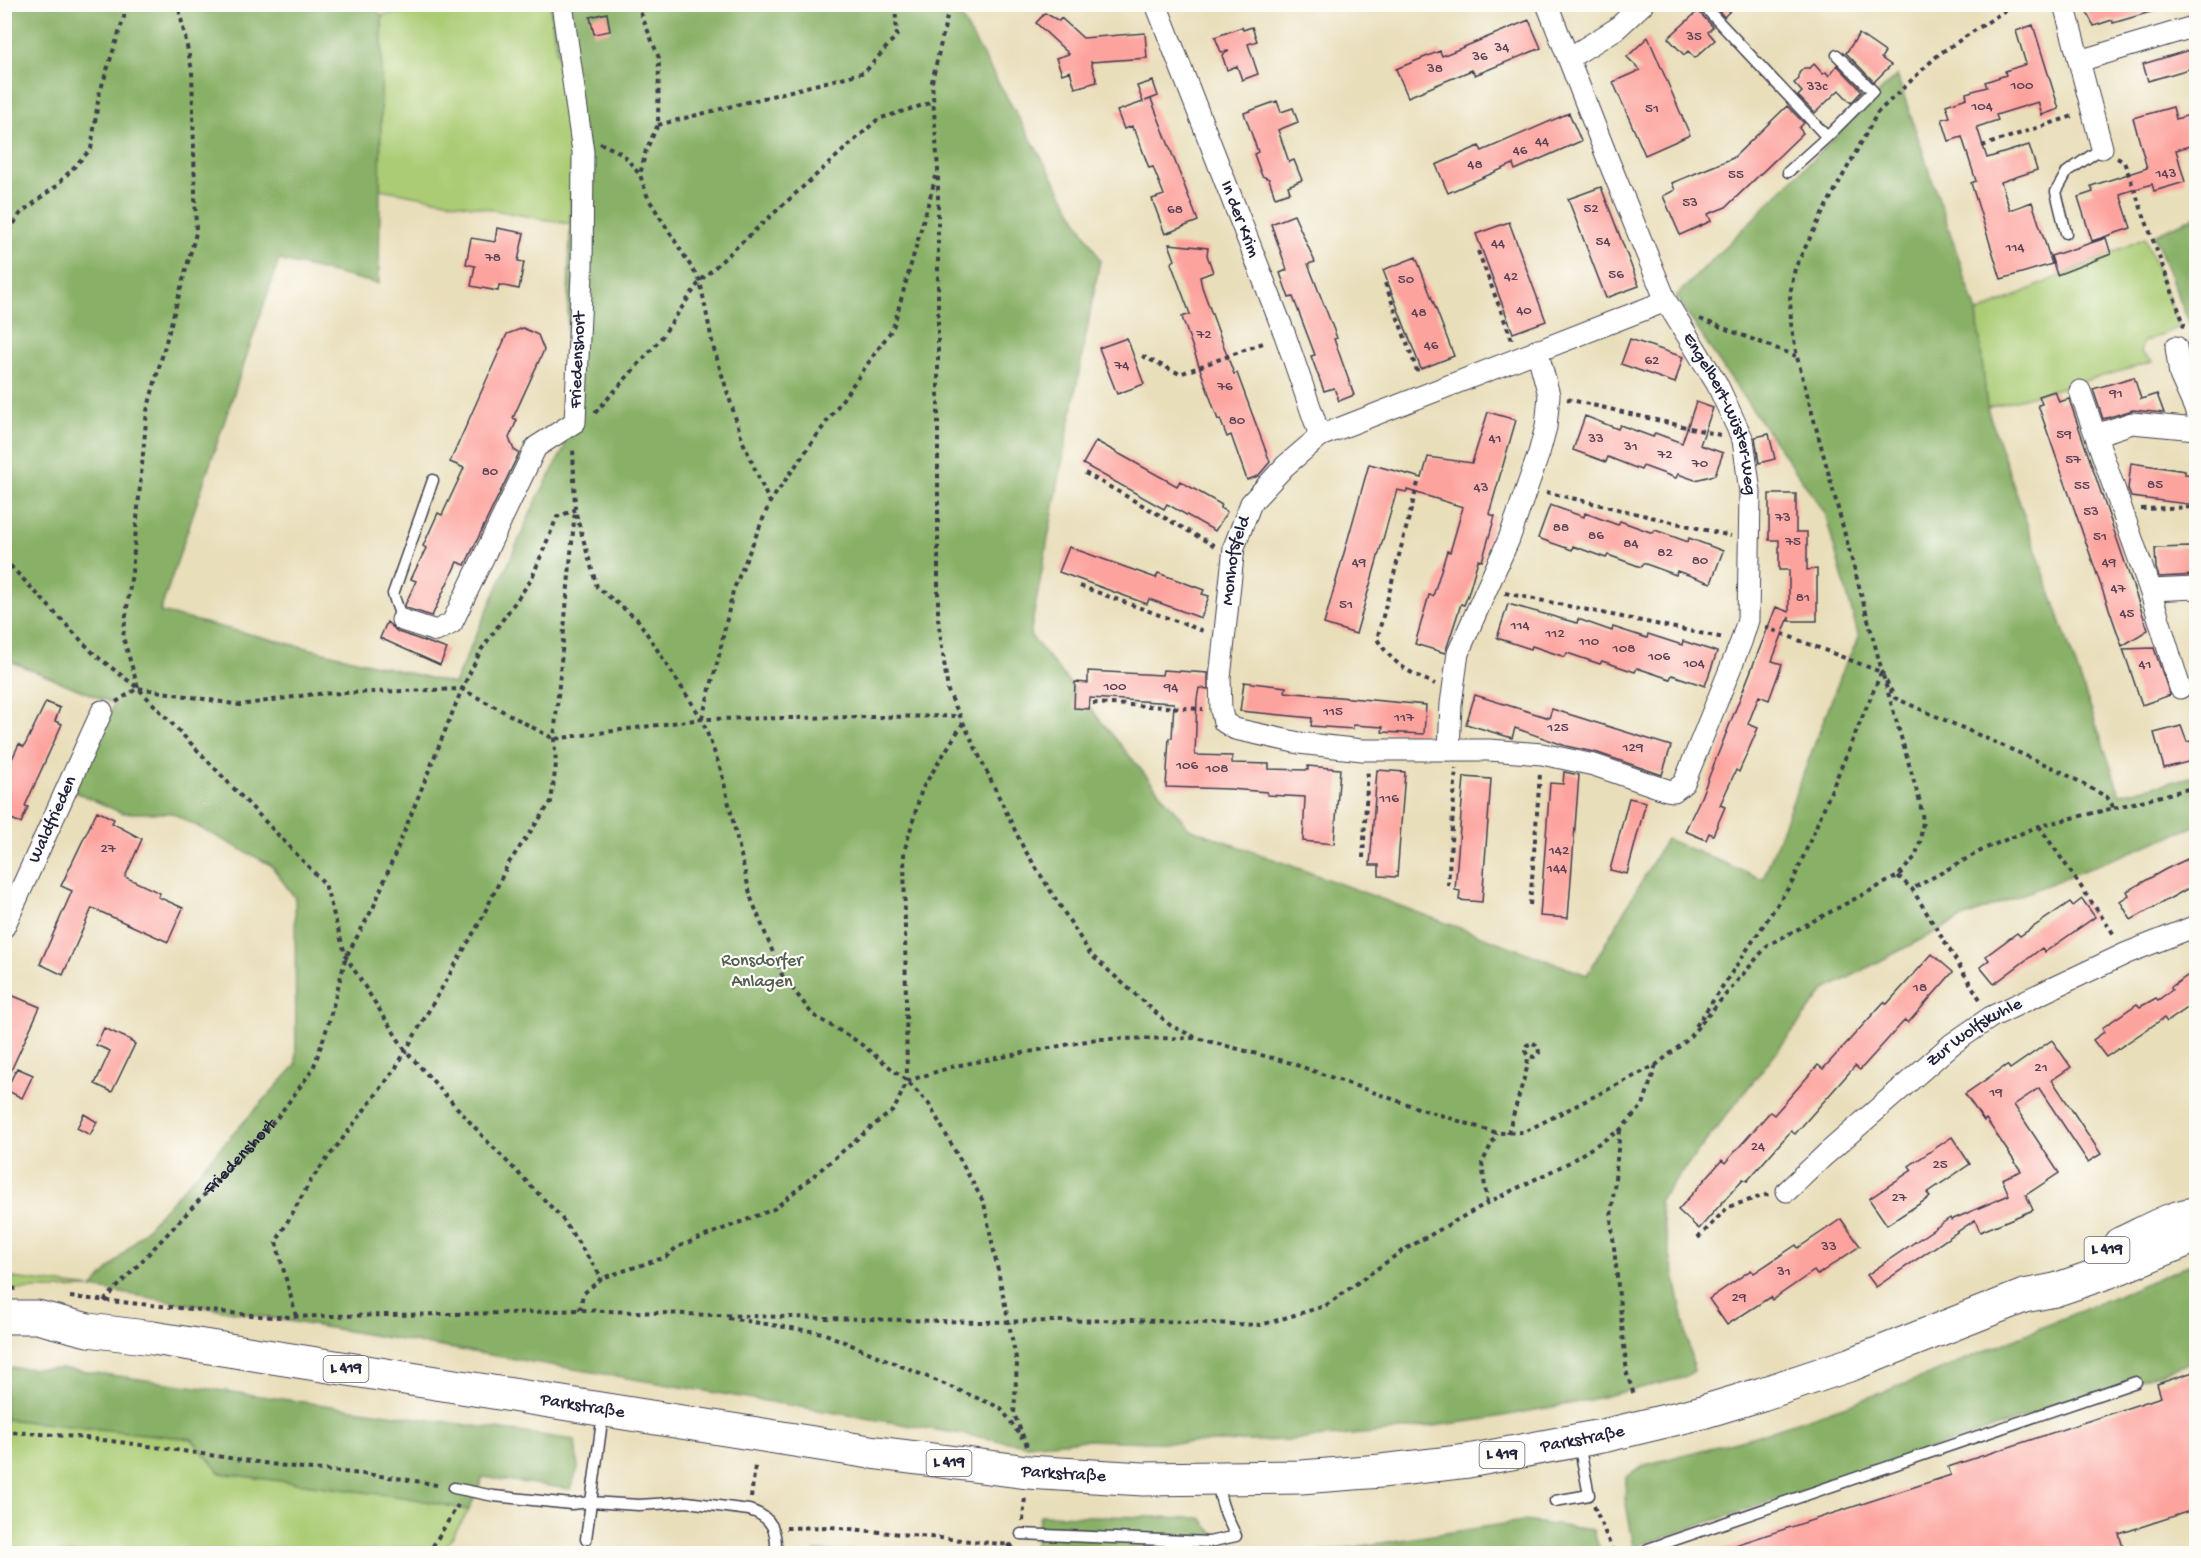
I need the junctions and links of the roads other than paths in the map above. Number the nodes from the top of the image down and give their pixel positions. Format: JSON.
{"nodes":[{"id":1,"x":562,"y":4,"type":"edge"},
{"id":2,"x":1156,"y":4,"type":"edge"},
{"id":3,"x":1547,"y":4,"type":"edge"},
{"id":4,"x":1643,"y":4,"type":"edge"},
{"id":5,"x":1702,"y":4,"type":"edge"},
{"id":6,"x":2064,"y":4,"type":"edge"},
{"id":7,"x":2196,"y":26,"type":"edge"},
{"id":8,"x":1837,"y":55,"type":"dead end"},
{"id":9,"x":1569,"y":58,"type":"junction"},
{"id":10,"x":2079,"y":61,"type":"junction"},
{"id":11,"x":1827,"y":137,"type":"junction"},
{"id":12,"x":2102,"y":148,"type":"joint"},
{"id":13,"x":1788,"y":172,"type":"dead end"},
{"id":14,"x":2066,"y":233,"type":"dead end"},
{"id":15,"x":1668,"y":304,"type":"junction"},
{"id":16,"x":2176,"y":347,"type":"road end"},
{"id":17,"x":1528,"y":354,"type":"junction"},
{"id":18,"x":2080,"y":391,"type":"dead end"},
{"id":19,"x":2196,"y":411,"type":"edge"},
{"id":20,"x":2196,"y":429,"type":"edge"},
{"id":21,"x":2096,"y":435,"type":"junction"},
{"id":22,"x":1320,"y":436,"type":"junction"},
{"id":23,"x":433,"y":480,"type":"dead end"},
{"id":24,"x":2196,"y":588,"type":"edge"},
{"id":25,"x":2150,"y":590,"type":"junction"},
{"id":26,"x":402,"y":620,"type":"joint"},
{"id":27,"x":2180,"y":687,"type":"dead end"},
{"id":28,"x":102,"y":711,"type":"dead end"},
{"id":29,"x":1453,"y":750,"type":"junction"},
{"id":30,"x":2196,"y":926,"type":"edge"},
{"id":31,"x":4,"y":927,"type":"edge"},
{"id":32,"x":1787,"y":1191,"type":"road end"},
{"id":33,"x":2196,"y":1214,"type":"edge"},
{"id":34,"x":2196,"y":1236,"type":"edge"},
{"id":35,"x":2024,"y":1296,"type":"junction"},
{"id":36,"x":4,"y":1317,"type":"edge"},
{"id":37,"x":88,"y":1330,"type":"junction"},
{"id":38,"x":4,"y":1341,"type":"edge"},
{"id":39,"x":2136,"y":1382,"type":"dead end"},
{"id":40,"x":603,"y":1410,"type":"junction"},
{"id":41,"x":1578,"y":1441,"type":"junction"},
{"id":42,"x":1218,"y":1479,"type":"junction"},
{"id":43,"x":454,"y":1488,"type":"road end"},
{"id":44,"x":1555,"y":1501,"type":"dead end"},
{"id":45,"x":591,"y":1502,"type":"junction"},
{"id":46,"x":1021,"y":1534,"type":"dead end"},
{"id":47,"x":586,"y":1539,"type":"dead end"},
{"id":48,"x":776,"y":1554,"type":"edge"},
{"id":49,"x":1650,"y":1554,"type":"edge"}],
"edges":[{"from":1,"to":26,"type":"street","name":"Friedenshort"},
{"from":2,"to":22,"type":"street","name":"In der Krim"},
{"from":3,"to":9,"type":"street","name":"Engelbert-Wüster-Weg"},
{"from":4,"to":9,"type":"street"},
{"from":5,"to":11,"type":"lane"},
{"from":6,"to":10,"type":"street"},
{"from":7,"to":10,"type":"street"},
{"from":8,"to":11,"type":"lane"},
{"from":9,"to":15,"type":"street","name":"Engelbert-Wüster-Weg"},
{"from":10,"to":12,"type":"street"},
{"from":11,"to":13,"type":"lane"},
{"from":12,"to":14,"type":"lane"},
{"from":15,"to":17,"type":"street","name":"Monhofsfeld"},
{"from":15,"to":29,"type":"street","name":"Engelbert-Wüster-Weg"},
{"from":16,"to":19,"type":"street"},
{"from":17,"to":22,"type":"street","name":"Monhofsfeld"},
{"from":17,"to":29,"type":"street"},
{"from":18,"to":21,"type":"street"},
{"from":20,"to":21,"type":"street"},
{"from":21,"to":25,"type":"street"},
{"from":22,"to":29,"type":"street","name":"Monhofsfeld"},
{"from":23,"to":26,"type":"lane"},
{"from":24,"to":25,"type":"street"},
{"from":25,"to":27,"type":"street"},
{"from":28,"to":31,"type":"street","name":"Waldfrieden"},
{"from":30,"to":32,"type":"street","name":"Zur Wolfskuhle"},
{"from":33,"to":35,"type":"main road","name":"Parkstraße","number":"L 419"},
{"from":34,"to":35,"type":"main road","name":"Parkstraße","number":"L 419"},
{"from":35,"to":41,"type":"main road","name":"Parkstraße","number":"L 419"},
{"from":36,"to":37,"type":"main road","name":"Parkstraße","number":"L 419"},
{"from":37,"to":38,"type":"main road","name":"Parkstraße","number":"L 419"},
{"from":37,"to":40,"type":"main road","name":"Parkstraße","number":"L 419"},
{"from":39,"to":49,"type":"lane"},
{"from":40,"to":42,"type":"main road","name":"Parkstraße","number":"L 419"},
{"from":40,"to":45,"type":"lane"},
{"from":41,"to":42,"type":"main road","name":"Parkstraße","number":"L 419"},
{"from":41,"to":44,"type":"lane"},
{"from":42,"to":46,"type":"lane"},
{"from":43,"to":45,"type":"lane"},
{"from":45,"to":47,"type":"lane"},
{"from":45,"to":48,"type":"lane"}]}
